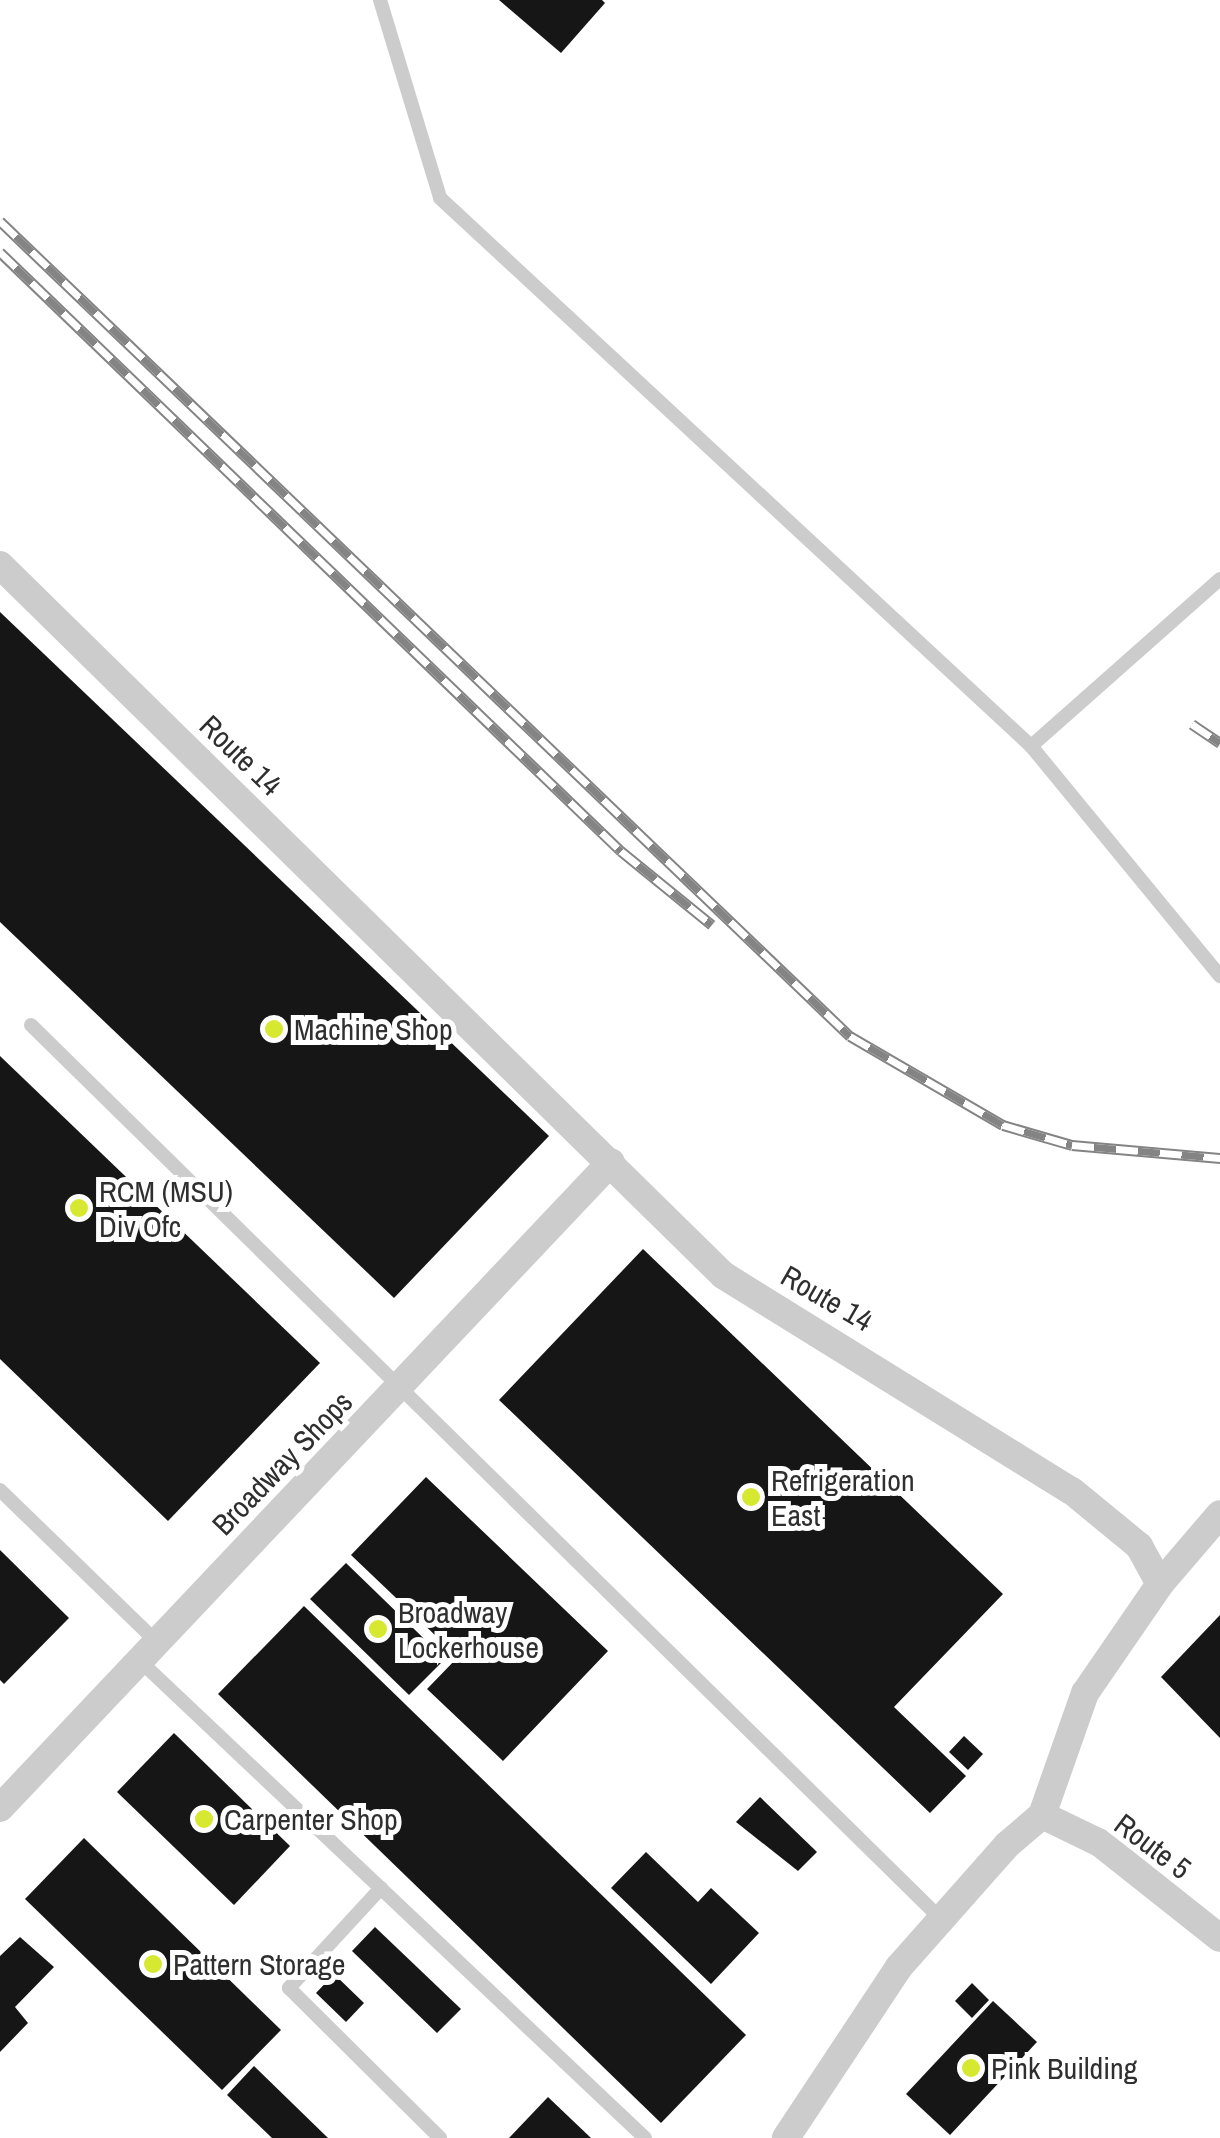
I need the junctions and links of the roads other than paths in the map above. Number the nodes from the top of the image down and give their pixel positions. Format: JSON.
{"nodes":[{"id":1,"x":380,"y":0,"type":"edge"},
{"id":2,"x":0,"y":565,"type":"edge"},
{"id":3,"x":1220,"y":580,"type":"edge"},
{"id":4,"x":1032,"y":746,"type":"junction"},
{"id":5,"x":1220,"y":976,"type":"edge"},
{"id":6,"x":31,"y":1025,"type":"dead end"},
{"id":7,"x":611,"y":1162,"type":"junction"},
{"id":8,"x":400,"y":1386,"type":"junction"},
{"id":9,"x":0,"y":1490,"type":"edge"},
{"id":10,"x":1220,"y":1514,"type":"edge"},
{"id":11,"x":1160,"y":1584,"type":"junction"},
{"id":12,"x":148,"y":1651,"type":"junction"},
{"id":13,"x":0,"y":1808,"type":"edge"},
{"id":14,"x":1042,"y":1815,"type":"junction"},
{"id":15,"x":380,"y":1888,"type":"junction"},
{"id":16,"x":942,"y":1920,"type":"junction"},
{"id":17,"x":1220,"y":1938,"type":"edge"},
{"id":18,"x":440,"y":2138,"type":"edge"},
{"id":19,"x":645,"y":2138,"type":"edge"},
{"id":20,"x":786,"y":2138,"type":"edge"}],
"edges":[{"from":1,"to":4,"type":"lane"},
{"from":2,"to":7,"type":"street","name":"Route 14"},
{"from":3,"to":4,"type":"lane"},
{"from":4,"to":5,"type":"lane"},
{"from":6,"to":8,"type":"lane"},
{"from":7,"to":8,"type":"street","name":"Broadway Shops"},
{"from":7,"to":11,"type":"street","name":"Route 14"},
{"from":8,"to":12,"type":"street","name":"Broadway Shops"},
{"from":8,"to":16,"type":"lane"},
{"from":9,"to":12,"type":"lane"},
{"from":10,"to":11,"type":"street"},
{"from":11,"to":14,"type":"street"},
{"from":12,"to":13,"type":"street","name":"Broadway Shops"},
{"from":12,"to":15,"type":"lane"},
{"from":14,"to":16,"type":"street"},
{"from":14,"to":17,"type":"street","name":"Route 5"},
{"from":15,"to":18,"type":"lane"},
{"from":15,"to":19,"type":"lane"},
{"from":16,"to":20,"type":"street"}]}
